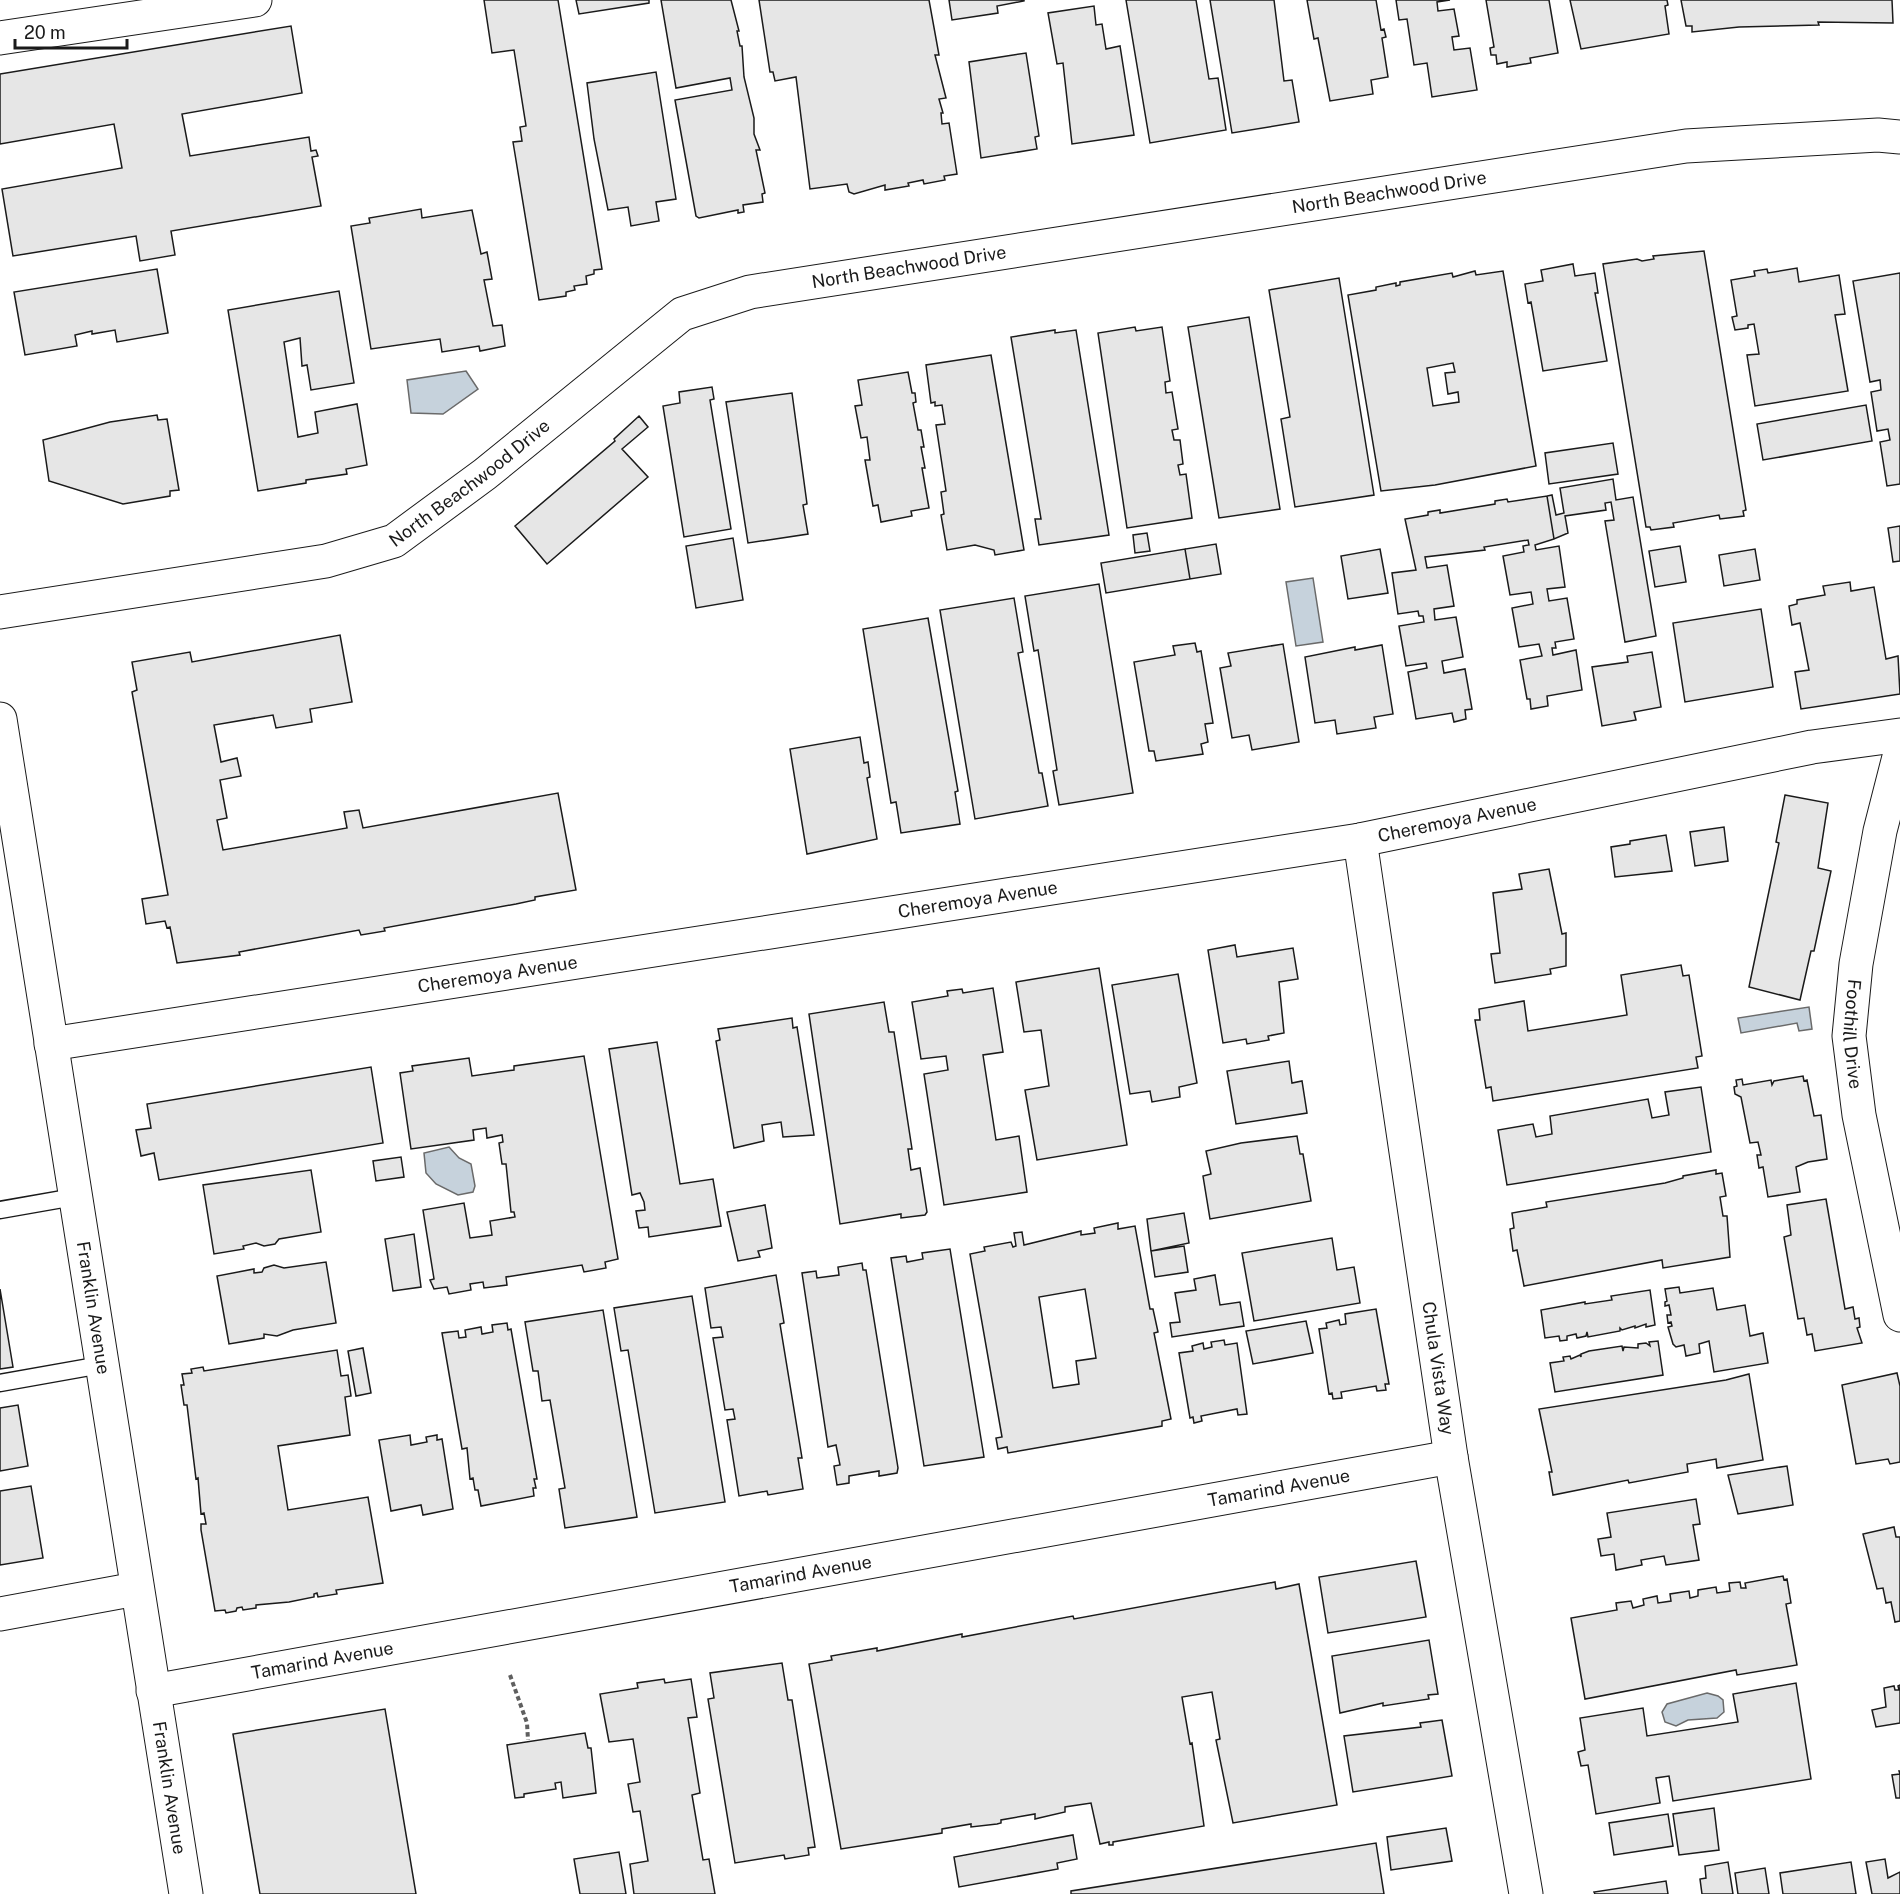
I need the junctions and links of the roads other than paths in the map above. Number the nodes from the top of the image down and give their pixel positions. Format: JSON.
{"nodes":[{"id":1,"x":255,"y":0,"type":"edge"},
{"id":2,"x":0,"y":38,"type":"edge"},
{"id":3,"x":1900,"y":137,"type":"edge"},
{"id":4,"x":0,"y":612,"type":"edge"},
{"id":5,"x":0,"y":719,"type":"edge"},
{"id":6,"x":1900,"y":735,"type":"edge"},
{"id":7,"x":1900,"y":753,"type":"edge"},
{"id":8,"x":8,"y":823,"type":"edge"},
{"id":9,"x":1360,"y":840,"type":"junction"},
{"id":10,"x":51,"y":1044,"type":"junction"},
{"id":11,"x":74,"y":1197,"type":"junction"},
{"id":12,"x":0,"y":1210,"type":"edge"},
{"id":13,"x":1900,"y":1316,"type":"edge"},
{"id":14,"x":101,"y":1365,"type":"junction"},
{"id":15,"x":0,"y":1383,"type":"edge"},
{"id":16,"x":1450,"y":1457,"type":"junction"},
{"id":17,"x":136,"y":1589,"type":"junction"},
{"id":18,"x":0,"y":1614,"type":"edge"},
{"id":19,"x":153,"y":1690,"type":"junction"},
{"id":20,"x":186,"y":1894,"type":"edge"},
{"id":21,"x":1526,"y":1894,"type":"edge"}],
"edges":[{"from":1,"to":2,"type":"street"},
{"from":3,"to":4,"type":"street","name":"North Beachwood Drive"},
{"from":5,"to":8,"type":"street","name":"Franklin Avenue"},
{"from":6,"to":9,"type":"street","name":"Cheremoya Avenue"},
{"from":7,"to":13,"type":"street","name":"Foothill Drive"},
{"from":8,"to":10,"type":"street","name":"Franklin Avenue"},
{"from":9,"to":10,"type":"street","name":"Cheremoya Avenue"},
{"from":9,"to":16,"type":"street","name":"Chula Vista Way"},
{"from":10,"to":11,"type":"street","name":"Franklin Avenue"},
{"from":11,"to":12,"type":"lane"},
{"from":11,"to":14,"type":"street","name":"Franklin Avenue"},
{"from":14,"to":15,"type":"lane"},
{"from":14,"to":17,"type":"street","name":"Franklin Avenue"},
{"from":16,"to":19,"type":"street","name":"Tamarind Avenue"},
{"from":16,"to":21,"type":"street","name":"Chula Vista Way"},
{"from":17,"to":18,"type":"street"},
{"from":17,"to":19,"type":"street","name":"Franklin Avenue"},
{"from":19,"to":20,"type":"street","name":"Franklin Avenue"}]}
